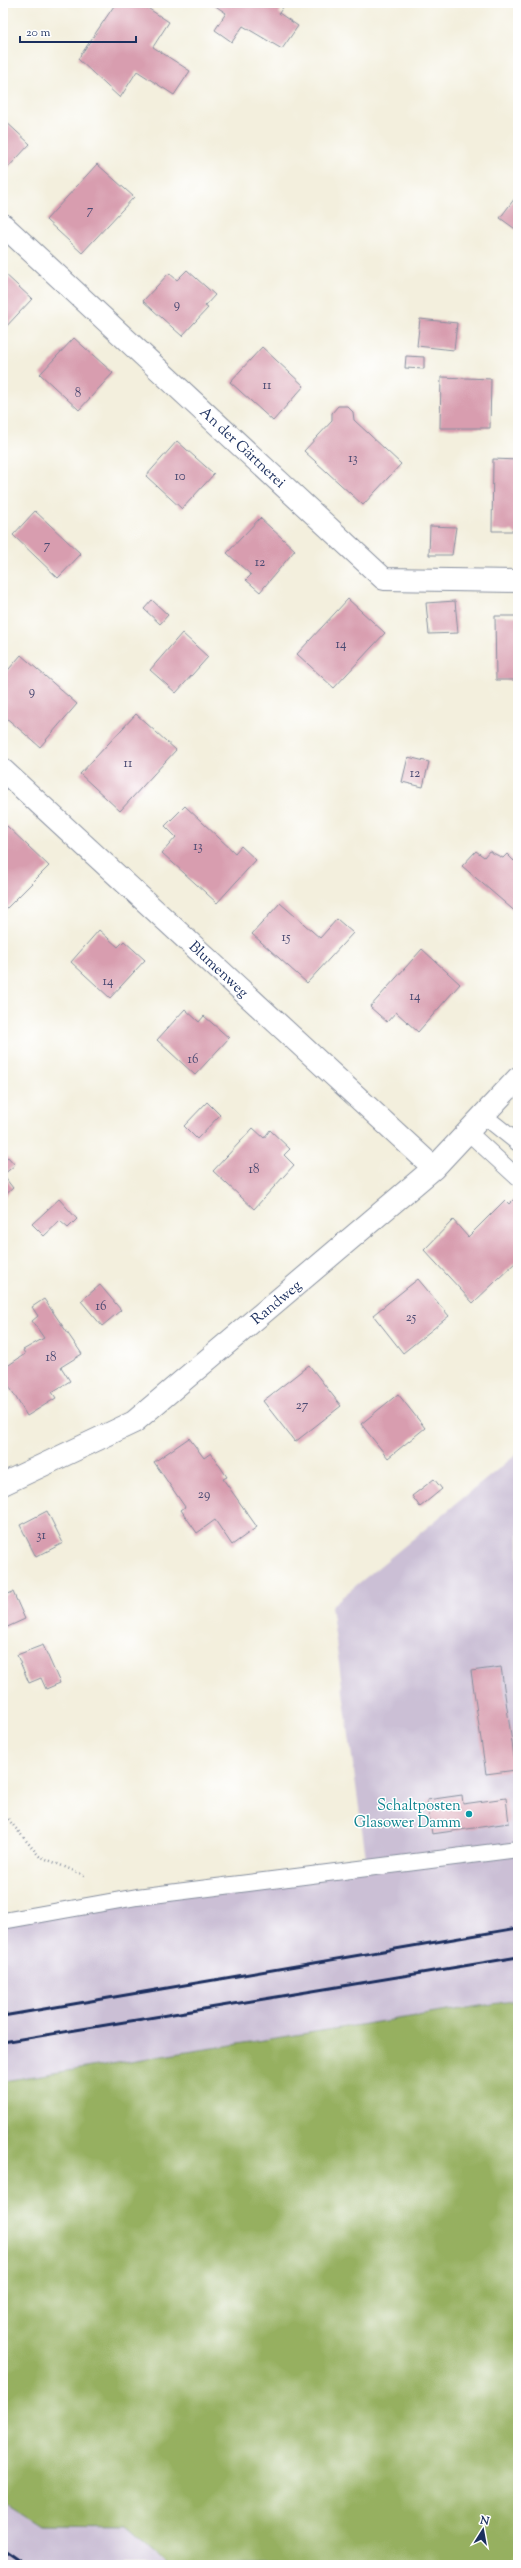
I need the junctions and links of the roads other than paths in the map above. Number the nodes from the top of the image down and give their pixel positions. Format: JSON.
{"nodes":[{"id":1,"x":3,"y":225,"type":"edge"},
{"id":2,"x":518,"y":581,"type":"edge"},
{"id":3,"x":5,"y":776,"type":"edge"},
{"id":4,"x":518,"y":1078,"type":"edge"},
{"id":5,"x":483,"y":1115,"type":"junction"},
{"id":6,"x":468,"y":1132,"type":"junction"},
{"id":7,"x":518,"y":1143,"type":"edge"},
{"id":8,"x":434,"y":1168,"type":"junction"},
{"id":9,"x":518,"y":1178,"type":"edge"},
{"id":10,"x":3,"y":1484,"type":"edge"},
{"id":11,"x":518,"y":1848,"type":"edge"},
{"id":12,"x":3,"y":1921,"type":"edge"}],
"edges":[{"from":1,"to":2,"type":"street","name":"An der Gärtnerei"},
{"from":3,"to":8,"type":"street","name":"Blumenweg"},
{"from":4,"to":5,"type":"street","name":"Randweg"},
{"from":5,"to":6,"type":"street","name":"Randweg"},
{"from":5,"to":7,"type":"lane"},
{"from":6,"to":8,"type":"street","name":"Randweg"},
{"from":6,"to":9,"type":"lane"},
{"from":8,"to":10,"type":"street","name":"Randweg"},
{"from":11,"to":12,"type":"lane"}]}
